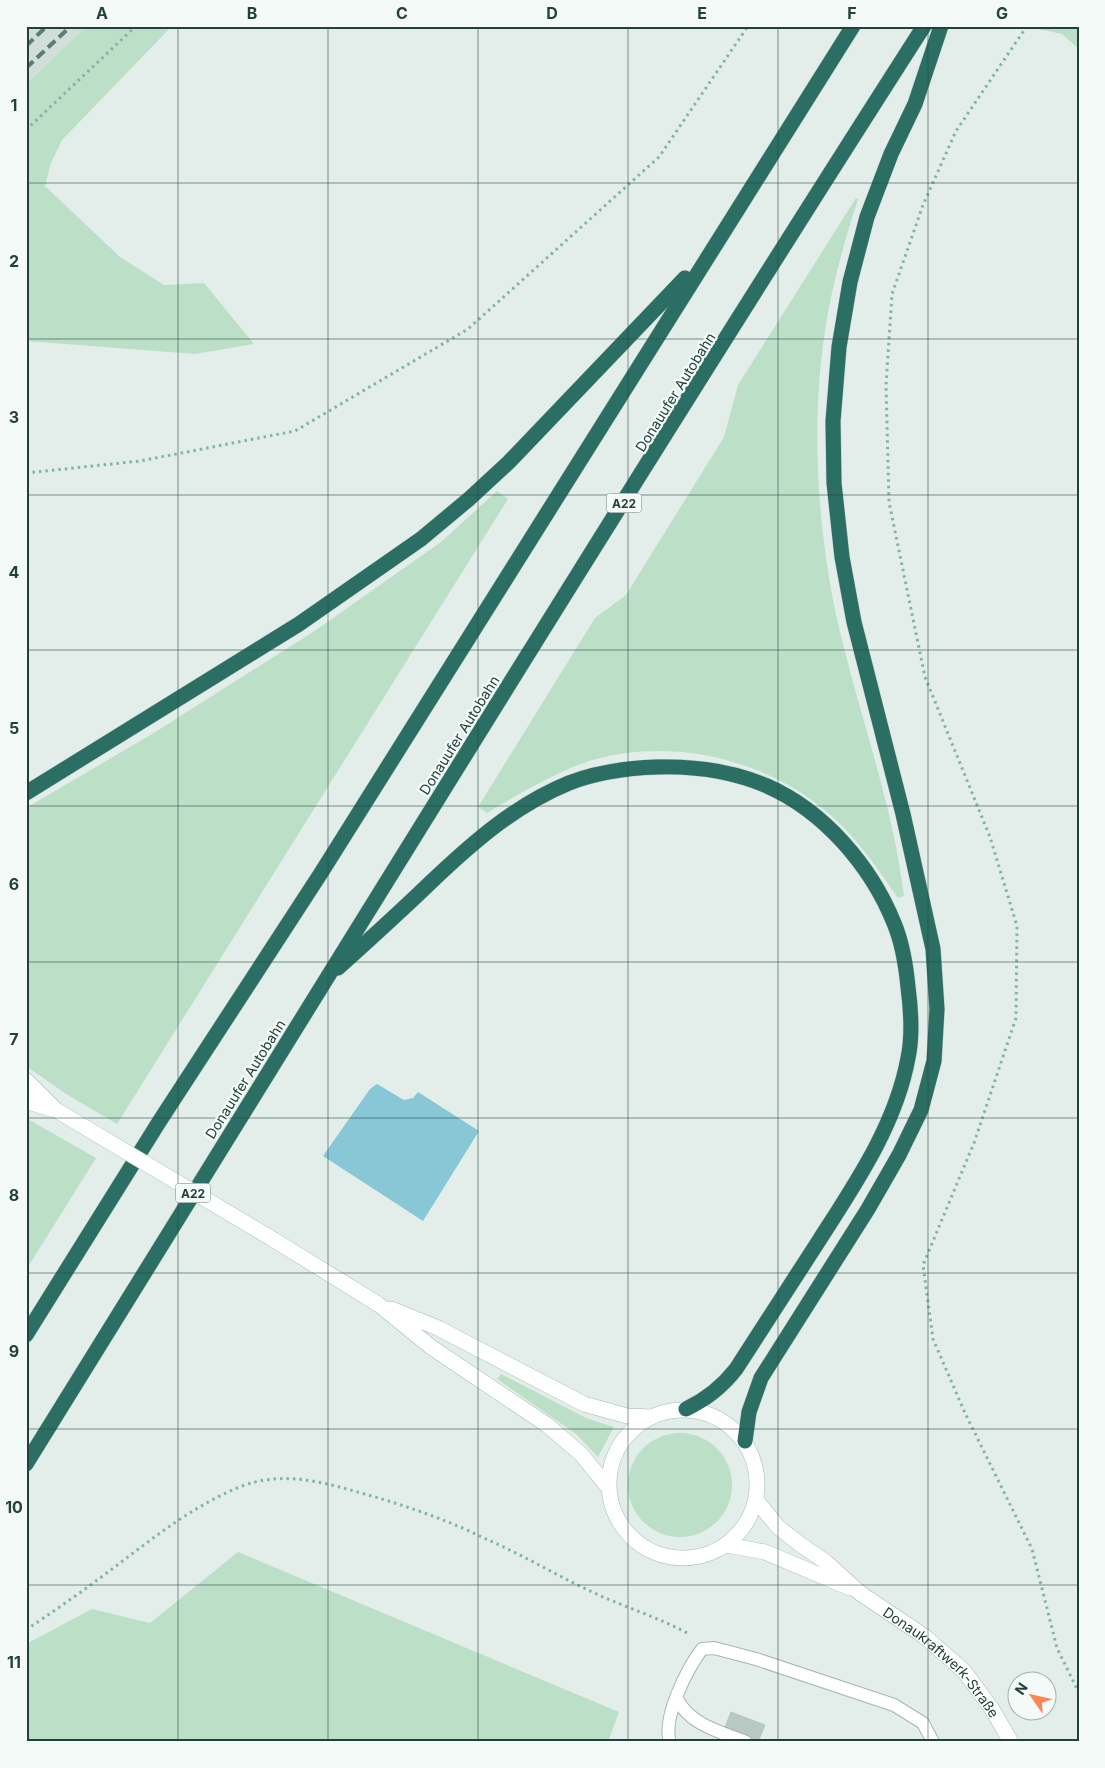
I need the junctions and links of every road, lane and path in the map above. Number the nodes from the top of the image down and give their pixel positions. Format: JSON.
{"nodes":[{"id":1,"x":136,"y":26,"type":"edge"},
{"id":2,"x":748,"y":26,"type":"edge"},
{"id":3,"x":853,"y":26,"type":"edge"},
{"id":4,"x":924,"y":26,"type":"edge"},
{"id":5,"x":941,"y":26,"type":"edge"},
{"id":6,"x":1027,"y":26,"type":"edge"},
{"id":7,"x":26,"y":130,"type":"edge"},
{"id":8,"x":708,"y":253,"type":"junction"},
{"id":9,"x":26,"y":473,"type":"edge"},
{"id":10,"x":26,"y":793,"type":"edge"},
{"id":11,"x":324,"y":981,"type":"junction"},
{"id":12,"x":26,"y":1080,"type":"edge"},
{"id":13,"x":26,"y":1101,"type":"edge"},
{"id":14,"x":56,"y":1110,"type":"junction"},
{"id":15,"x":378,"y":1304,"type":"junction"},
{"id":16,"x":26,"y":1334,"type":"edge"},
{"id":17,"x":686,"y":1409,"type":"junction"},
{"id":18,"x":651,"y":1417,"type":"junction"},
{"id":19,"x":745,"y":1442,"type":"junction"},
{"id":20,"x":26,"y":1464,"type":"edge"},
{"id":21,"x":608,"y":1487,"type":"junction"},
{"id":22,"x":756,"y":1500,"type":"junction"},
{"id":23,"x":727,"y":1545,"type":"junction"},
{"id":24,"x":860,"y":1593,"type":"junction"},
{"id":25,"x":26,"y":1630,"type":"edge"},
{"id":26,"x":702,"y":1649,"type":"junction"},
{"id":27,"x":1079,"y":1693,"type":"edge"},
{"id":28,"x":677,"y":1699,"type":"junction"},
{"id":29,"x":670,"y":1742,"type":"edge"},
{"id":30,"x":746,"y":1742,"type":"edge"},
{"id":31,"x":933,"y":1742,"type":"edge"},
{"id":32,"x":1011,"y":1742,"type":"edge"}],
"edges":[{"from":1,"to":7,"type":"path"},
{"from":2,"to":9,"type":"path"},
{"from":3,"to":8,"type":"highway"},
{"from":4,"to":11,"type":"highway","name":"Donauufer Autobahn","number":"A22"},
{"from":5,"to":19,"type":"highway"},
{"from":6,"to":27,"type":"path"},
{"from":8,"to":10,"type":"highway"},
{"from":8,"to":16,"type":"highway"},
{"from":11,"to":17,"type":"highway"},
{"from":11,"to":20,"type":"highway","name":"Donauufer Autobahn","number":"A22"},
{"from":12,"to":14,"type":"main road"},
{"from":13,"to":14,"type":"main road"},
{"from":14,"to":15,"type":"main road","bridge":true},
{"from":15,"to":18,"type":"main road"},
{"from":15,"to":21,"type":"main road"},
{"from":17,"to":18,"type":"main road"},
{"from":17,"to":19,"type":"main road"},
{"from":18,"to":21,"type":"main road"},
{"from":19,"to":22,"type":"main road"},
{"from":21,"to":23,"type":"main road"},
{"from":22,"to":23,"type":"main road"},
{"from":22,"to":24,"type":"main road","name":"Donaukraftwerk-Straße"},
{"from":23,"to":24,"type":"main road","name":"Donaukraftwerk-Straße"},
{"from":24,"to":32,"type":"main road","name":"Donaukraftwerk-Straße"},
{"from":25,"to":26,"type":"path"},
{"from":26,"to":28,"type":"lane"},
{"from":26,"to":31,"type":"lane"},
{"from":28,"to":29,"type":"lane"},
{"from":28,"to":30,"type":"lane"}]}
